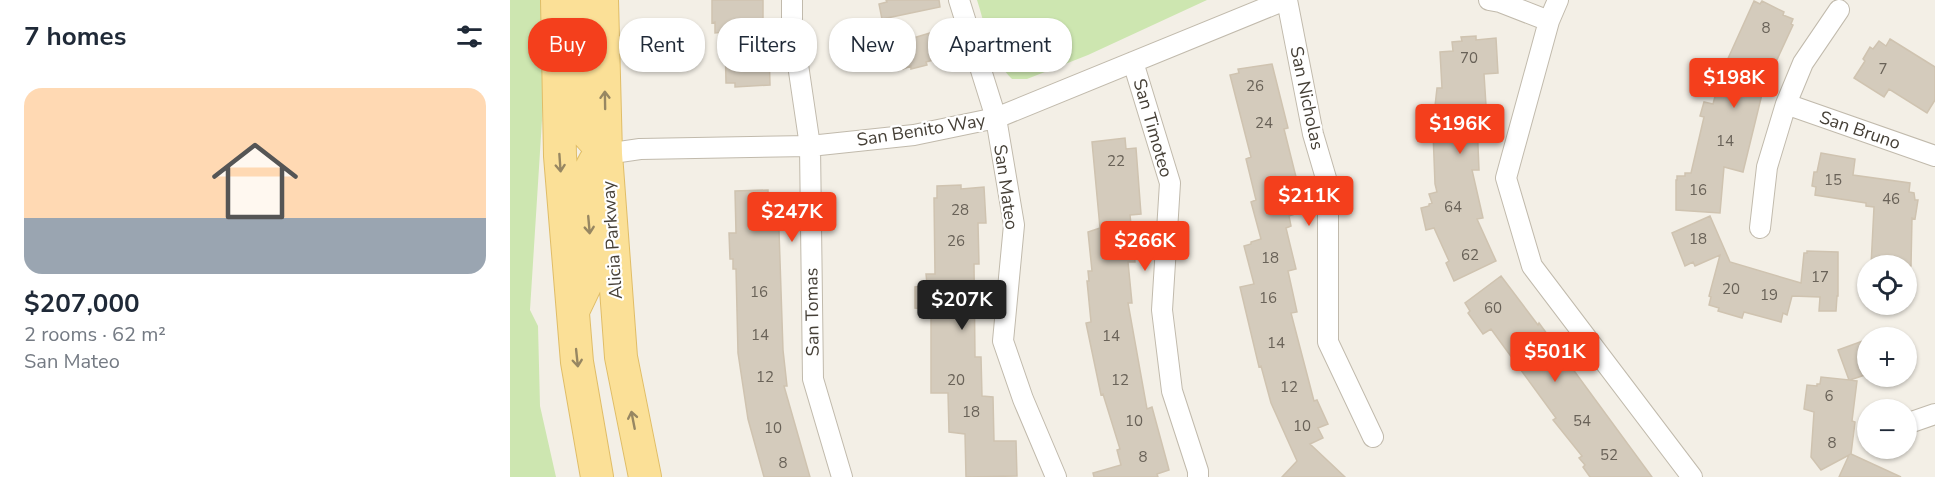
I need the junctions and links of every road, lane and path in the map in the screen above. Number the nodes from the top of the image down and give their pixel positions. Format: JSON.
{"nodes":[{"id":1,"x":557,"y":0,"type":"edge"},
{"id":2,"x":580,"y":0,"type":"edge"},
{"id":3,"x":602,"y":0,"type":"edge"},
{"id":4,"x":792,"y":0,"type":"edge"},
{"id":5,"x":959,"y":0,"type":"edge"},
{"id":6,"x":1286,"y":0,"type":"edge"},
{"id":7,"x":1489,"y":0,"type":"edge"},
{"id":8,"x":1558,"y":0,"type":"edge"},
{"id":9,"x":1839,"y":10,"type":"dead end"},
{"id":10,"x":1548,"y":21,"type":"junction"},
{"id":11,"x":1133,"y":62,"type":"junction"},
{"id":12,"x":1786,"y":104,"type":"junction"},
{"id":13,"x":996,"y":118,"type":"junction"},
{"id":14,"x":810,"y":147,"type":"junction"},
{"id":15,"x":606,"y":154,"type":"junction"},
{"id":16,"x":1935,"y":156,"type":"edge"},
{"id":17,"x":1761,"y":228,"type":"dead end"},
{"id":18,"x":573,"y":312,"type":"junction"},
{"id":19,"x":1935,"y":414,"type":"edge"},
{"id":20,"x":1917,"y":420,"type":"edge"},
{"id":21,"x":1373,"y":437,"type":"dead end"},
{"id":22,"x":597,"y":477,"type":"edge"},
{"id":23,"x":645,"y":477,"type":"edge"},
{"id":24,"x":842,"y":477,"type":"edge"},
{"id":25,"x":1056,"y":477,"type":"edge"},
{"id":26,"x":1198,"y":477,"type":"edge"},
{"id":27,"x":1692,"y":477,"type":"edge"}],
"edges":[{"from":1,"to":18,"type":"main road","one_way":true},
{"from":2,"to":15,"type":"main road"},
{"from":15,"to":3,"type":"main road","name":"Alicia Parkway","one_way":true},
{"from":4,"to":14,"type":"street","name":"San Tomas"},
{"from":5,"to":13,"type":"street","name":"San Mateo"},
{"from":6,"to":11,"type":"street","name":"San Benito Way"},
{"from":6,"to":21,"type":"street","name":"San Nicholas"},
{"from":7,"to":10,"type":"street"},
{"from":8,"to":10,"type":"street"},
{"from":9,"to":12,"type":"street"},
{"from":10,"to":27,"type":"street"},
{"from":11,"to":13,"type":"street","name":"San Benito Way"},
{"from":11,"to":26,"type":"street","name":"San Timoteo"},
{"from":12,"to":16,"type":"street","name":"San Bruno"},
{"from":12,"to":17,"type":"street"},
{"from":13,"to":14,"type":"street","name":"San Benito Way"},
{"from":13,"to":25,"type":"street","name":"San Mateo"},
{"from":14,"to":15,"type":"street","name":"San Benito Way"},
{"from":14,"to":24,"type":"street","name":"San Tomas"},
{"from":15,"to":18,"type":"main road","one_way":true},
{"from":23,"to":15,"type":"main road","name":"Alicia Parkway","one_way":true},
{"from":18,"to":22,"type":"main road","one_way":true},
{"from":19,"to":20,"type":"street"}]}
